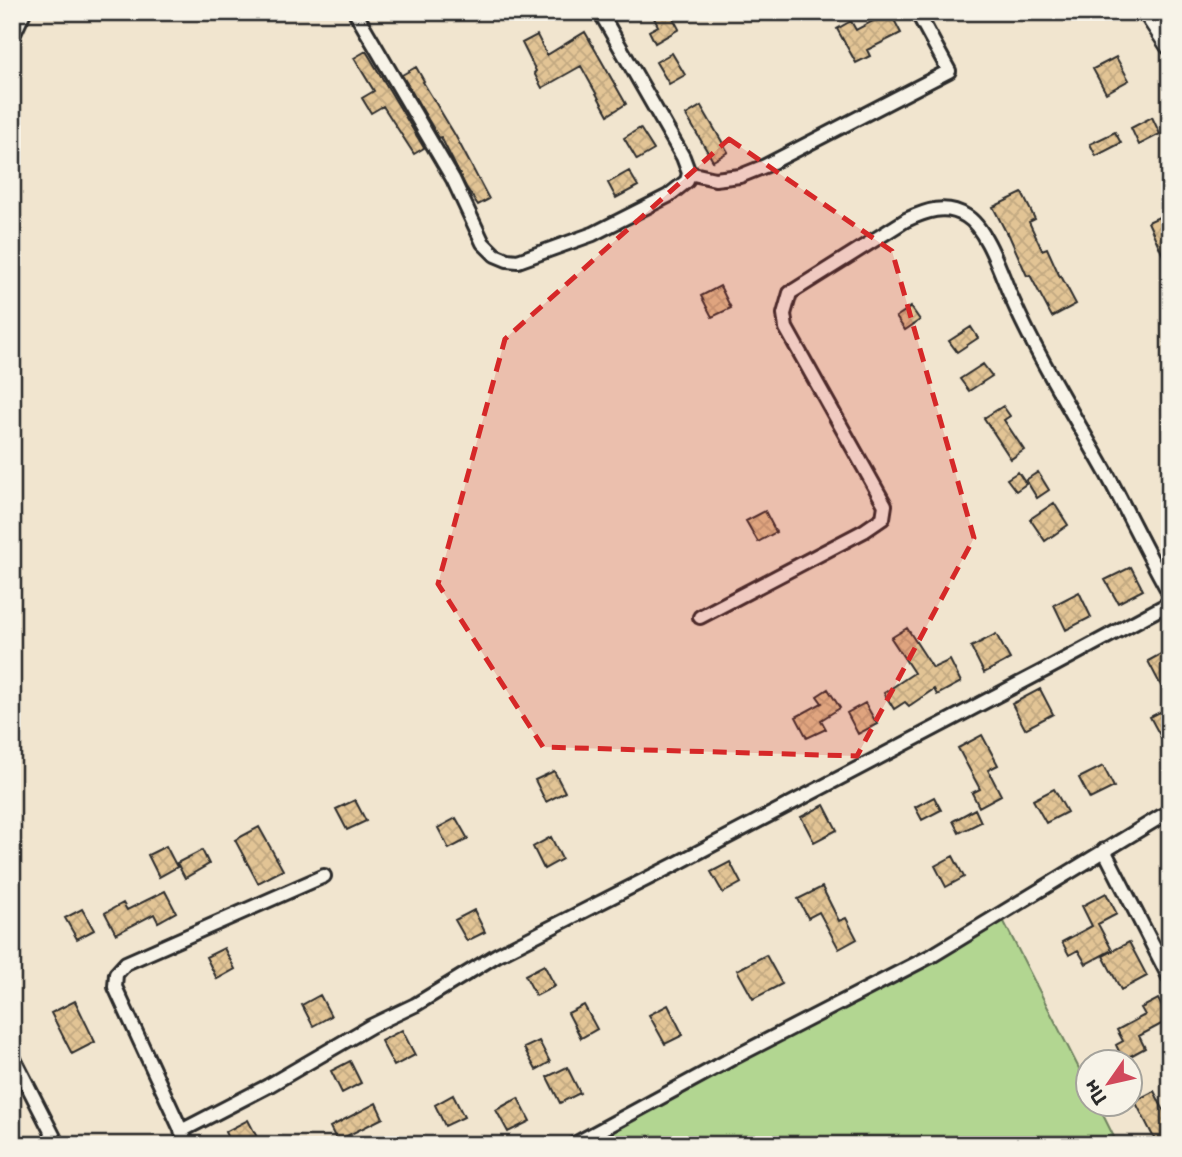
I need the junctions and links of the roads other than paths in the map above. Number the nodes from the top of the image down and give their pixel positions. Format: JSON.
{"nodes":[{"id":1,"x":24,"y":12,"type":"edge"},
{"id":2,"x":355,"y":12,"type":"edge"},
{"id":3,"x":600,"y":12,"type":"edge"},
{"id":4,"x":917,"y":12,"type":"edge"},
{"id":5,"x":1158,"y":18,"type":"edge"},
{"id":6,"x":12,"y":38,"type":"edge"},
{"id":7,"x":1170,"y":45,"type":"edge"},
{"id":8,"x":689,"y":173,"type":"junction"},
{"id":9,"x":1170,"y":594,"type":"edge"},
{"id":10,"x":1170,"y":603,"type":"edge"},
{"id":11,"x":700,"y":617,"type":"dead end"},
{"id":12,"x":1170,"y":811,"type":"edge"},
{"id":13,"x":1104,"y":850,"type":"junction"},
{"id":14,"x":324,"y":876,"type":"dead end"},
{"id":15,"x":1170,"y":979,"type":"edge"},
{"id":16,"x":12,"y":1055,"type":"edge"},
{"id":17,"x":181,"y":1131,"type":"junction"},
{"id":18,"x":58,"y":1145,"type":"edge"},
{"id":19,"x":188,"y":1145,"type":"edge"},
{"id":20,"x":573,"y":1145,"type":"edge"}],
"edges":[{"from":1,"to":6,"type":"street"},
{"from":2,"to":8,"type":"street"},
{"from":3,"to":8,"type":"street"},
{"from":4,"to":8,"type":"street"},
{"from":5,"to":7,"type":"street"},
{"from":9,"to":11,"type":"street"},
{"from":10,"to":17,"type":"street"},
{"from":12,"to":13,"type":"street"},
{"from":13,"to":15,"type":"street"},
{"from":13,"to":20,"type":"street"},
{"from":14,"to":17,"type":"street"},
{"from":16,"to":18,"type":"street"},
{"from":17,"to":19,"type":"street"}]}
